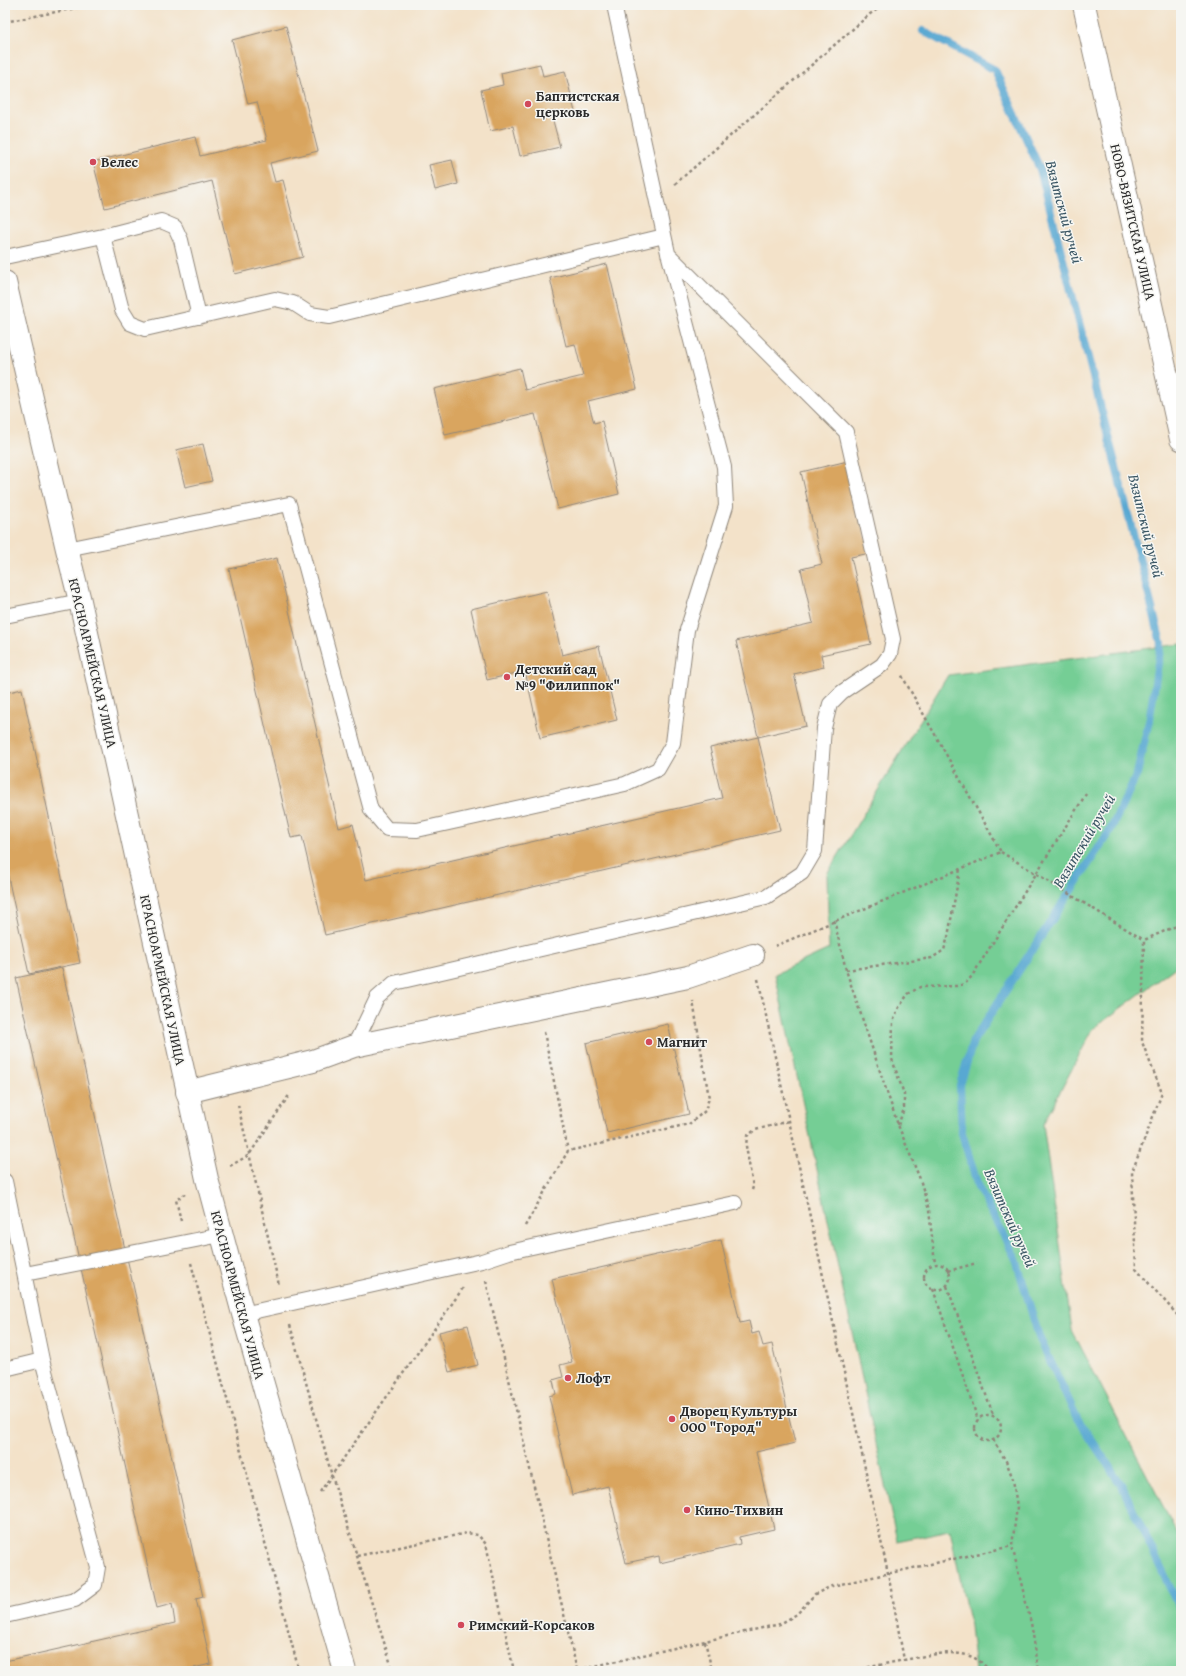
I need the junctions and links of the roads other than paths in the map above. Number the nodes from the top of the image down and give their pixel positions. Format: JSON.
{"nodes":[{"id":1,"x":614,"y":5,"type":"edge"},
{"id":2,"x":1084,"y":5,"type":"edge"},
{"id":3,"x":103,"y":236,"type":"junction"},
{"id":4,"x":664,"y":236,"type":"junction"},
{"id":5,"x":668,"y":253,"type":"junction"},
{"id":6,"x":5,"y":257,"type":"edge"},
{"id":7,"x":5,"y":282,"type":"edge"},
{"id":8,"x":199,"y":317,"type":"junction"},
{"id":9,"x":1181,"y":439,"type":"edge"},
{"id":10,"x":67,"y":549,"type":"junction"},
{"id":11,"x":80,"y":601,"type":"junction"},
{"id":12,"x":5,"y":616,"type":"edge"},
{"id":13,"x":753,"y":955,"type":"road end"},
{"id":14,"x":354,"y":1046,"type":"junction"},
{"id":15,"x":187,"y":1092,"type":"junction"},
{"id":16,"x":5,"y":1181,"type":"edge"},
{"id":17,"x":734,"y":1203,"type":"road end"},
{"id":18,"x":221,"y":1235,"type":"junction"},
{"id":19,"x":25,"y":1274,"type":"junction"},
{"id":20,"x":243,"y":1314,"type":"junction"},
{"id":21,"x":42,"y":1360,"type":"junction"},
{"id":22,"x":5,"y":1369,"type":"edge"},
{"id":23,"x":5,"y":1616,"type":"edge"},
{"id":24,"x":340,"y":1670,"type":"edge"}],
"edges":[{"from":1,"to":4,"type":"lane"},
{"from":2,"to":9,"type":"street","name":"НОВО-ВЯЗИТСКАЯ УЛИЦА"},
{"from":3,"to":6,"type":"lane"},
{"from":3,"to":8,"type":"lane"},
{"from":3,"to":8,"type":"lane"},
{"from":4,"to":5,"type":"lane"},
{"from":4,"to":8,"type":"lane"},
{"from":5,"to":10,"type":"lane"},
{"from":5,"to":14,"type":"lane"},
{"from":7,"to":10,"type":"street","name":"КРАСНОАРМЕЙСКАЯ УЛИЦА"},
{"from":10,"to":11,"type":"street","name":"КРАСНОАРМЕЙСКАЯ УЛИЦА"},
{"from":11,"to":12,"type":"lane"},
{"from":11,"to":15,"type":"street","name":"КРАСНОАРМЕЙСКАЯ УЛИЦА"},
{"from":13,"to":14,"type":"street"},
{"from":14,"to":15,"type":"street"},
{"from":15,"to":18,"type":"street","name":"КРАСНОАРМЕЙСКАЯ УЛИЦА"},
{"from":16,"to":19,"type":"lane"},
{"from":17,"to":20,"type":"lane"},
{"from":18,"to":19,"type":"lane"},
{"from":18,"to":20,"type":"street","name":"КРАСНОАРМЕЙСКАЯ УЛИЦА"},
{"from":19,"to":21,"type":"lane"},
{"from":20,"to":24,"type":"street","name":"КРАСНОАРМЕЙСКАЯ УЛИЦА"},
{"from":21,"to":22,"type":"lane"},
{"from":21,"to":23,"type":"lane"}]}
